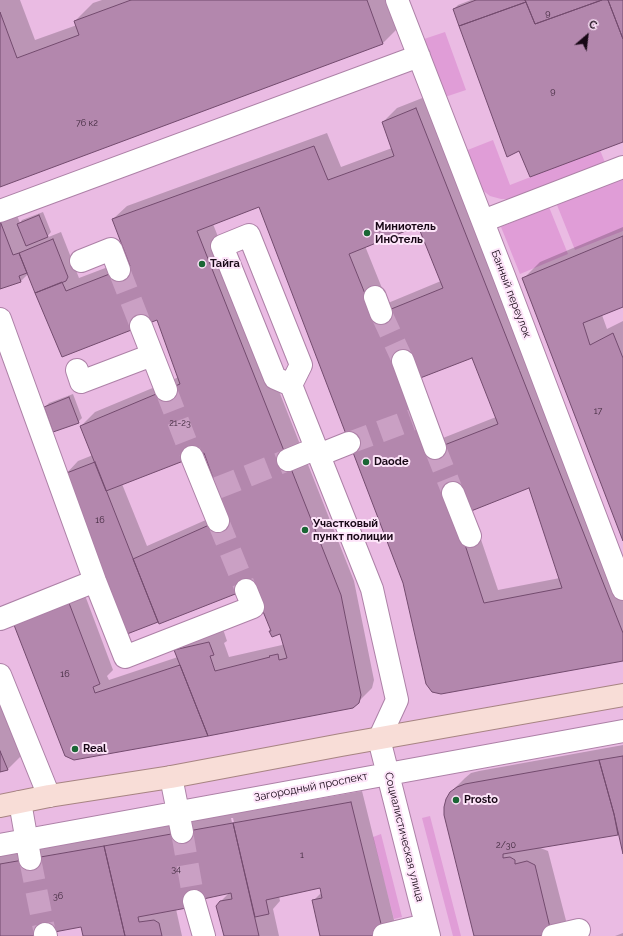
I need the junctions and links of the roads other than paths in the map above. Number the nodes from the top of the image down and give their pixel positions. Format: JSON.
{"nodes":[{"id":1,"x":397,"y":0,"type":"edge"},
{"id":2,"x":419,"y":56,"type":"junction"},
{"id":3,"x":623,"y":167,"type":"edge"},
{"id":4,"x":0,"y":211,"type":"edge"},
{"id":5,"x":483,"y":221,"type":"junction"},
{"id":6,"x":81,"y":261,"type":"dead end"},
{"id":7,"x":119,"y":270,"type":"tunnel mouth"},
{"id":8,"x":0,"y":319,"type":"edge"},
{"id":9,"x":141,"y":326,"type":"tunnel mouth"},
{"id":10,"x":152,"y":355,"type":"junction"},
{"id":11,"x":402,"y":360,"type":"tunnel mouth"},
{"id":12,"x":77,"y":370,"type":"dead end"},
{"id":13,"x":291,"y":385,"type":"junction"},
{"id":14,"x":166,"y":390,"type":"tunnel mouth"},
{"id":15,"x":349,"y":443,"type":"tunnel mouth"},
{"id":16,"x":435,"y":448,"type":"tunnel mouth"},
{"id":17,"x":318,"y":451,"type":"junction"},
{"id":18,"x":192,"y":457,"type":"tunnel mouth"},
{"id":19,"x":288,"y":460,"type":"tunnel mouth"},
{"id":20,"x":453,"y":493,"type":"tunnel mouth"},
{"id":21,"x":218,"y":521,"type":"tunnel mouth"},
{"id":22,"x":470,"y":536,"type":"dead end"},
{"id":23,"x":95,"y":582,"type":"junction"},
{"id":24,"x":623,"y":589,"type":"edge"},
{"id":25,"x":246,"y":590,"type":"tunnel mouth"},
{"id":26,"x":0,"y":619,"type":"edge"},
{"id":27,"x":0,"y":675,"type":"edge"},
{"id":28,"x":623,"y":695,"type":"edge"},
{"id":29,"x":623,"y":731,"type":"edge"},
{"id":30,"x":379,"y":739,"type":"junction"},
{"id":31,"x":388,"y":773,"type":"junction"},
{"id":32,"x":171,"y":777,"type":"junction"},
{"id":33,"x":49,"y":796,"type":"junction"},
{"id":34,"x":10,"y":804,"type":"edge"},
{"id":35,"x":180,"y":822,"type":"junction"},
{"id":36,"x":0,"y":845,"type":"edge"},
{"id":37,"x":29,"y":849,"type":"junction"},
{"id":38,"x":194,"y":901,"type":"tunnel mouth"},
{"id":39,"x":579,"y":930,"type":"dead end"},
{"id":40,"x":427,"y":931,"type":"edge"},
{"id":41,"x":384,"y":935,"type":"dead end"},
{"id":42,"x":204,"y":936,"type":"edge"},
{"id":43,"x":554,"y":936,"type":"edge"}],
"edges":[{"from":1,"to":2,"type":"street","name":"Банный переулок"},
{"from":2,"to":4,"type":"street"},
{"from":2,"to":5,"type":"street","name":"Банный переулок"},
{"from":3,"to":5,"type":"street"},
{"from":5,"to":24,"type":"street","name":"Банный переулок"},
{"from":6,"to":7,"type":"street"},
{"from":8,"to":23,"type":"street"},
{"from":9,"to":10,"type":"street"},
{"from":10,"to":12,"type":"street"},
{"from":10,"to":14,"type":"street"},
{"from":11,"to":16,"type":"street"},
{"from":13,"to":13,"type":"street"},
{"from":13,"to":17,"type":"street"},
{"from":15,"to":17,"type":"street"},
{"from":17,"to":19,"type":"street"},
{"from":17,"to":30,"type":"street"},
{"from":18,"to":21,"type":"street"},
{"from":20,"to":22,"type":"street"},
{"from":23,"to":25,"type":"street"},
{"from":23,"to":26,"type":"street"},
{"from":27,"to":33,"type":"street"},
{"from":28,"to":30,"type":"main road"},
{"from":29,"to":31,"type":"street","name":"Загородный проспект"},
{"from":30,"to":31,"type":"street","name":"Социалистическая улица"},
{"from":30,"to":32,"type":"main road"},
{"from":31,"to":35,"type":"street","name":"Загородный проспект"},
{"from":31,"to":40,"type":"street","name":"Социалистическая улица"},
{"from":32,"to":33,"type":"main road"},
{"from":32,"to":35,"type":"street"},
{"from":33,"to":34,"type":"main road"},
{"from":34,"to":37,"type":"street"},
{"from":35,"to":37,"type":"street","name":"Загородный проспект"},
{"from":36,"to":37,"type":"street","name":"Загородный проспект"},
{"from":38,"to":42,"type":"street"},
{"from":39,"to":43,"type":"street"},
{"from":40,"to":41,"type":"street"}]}
